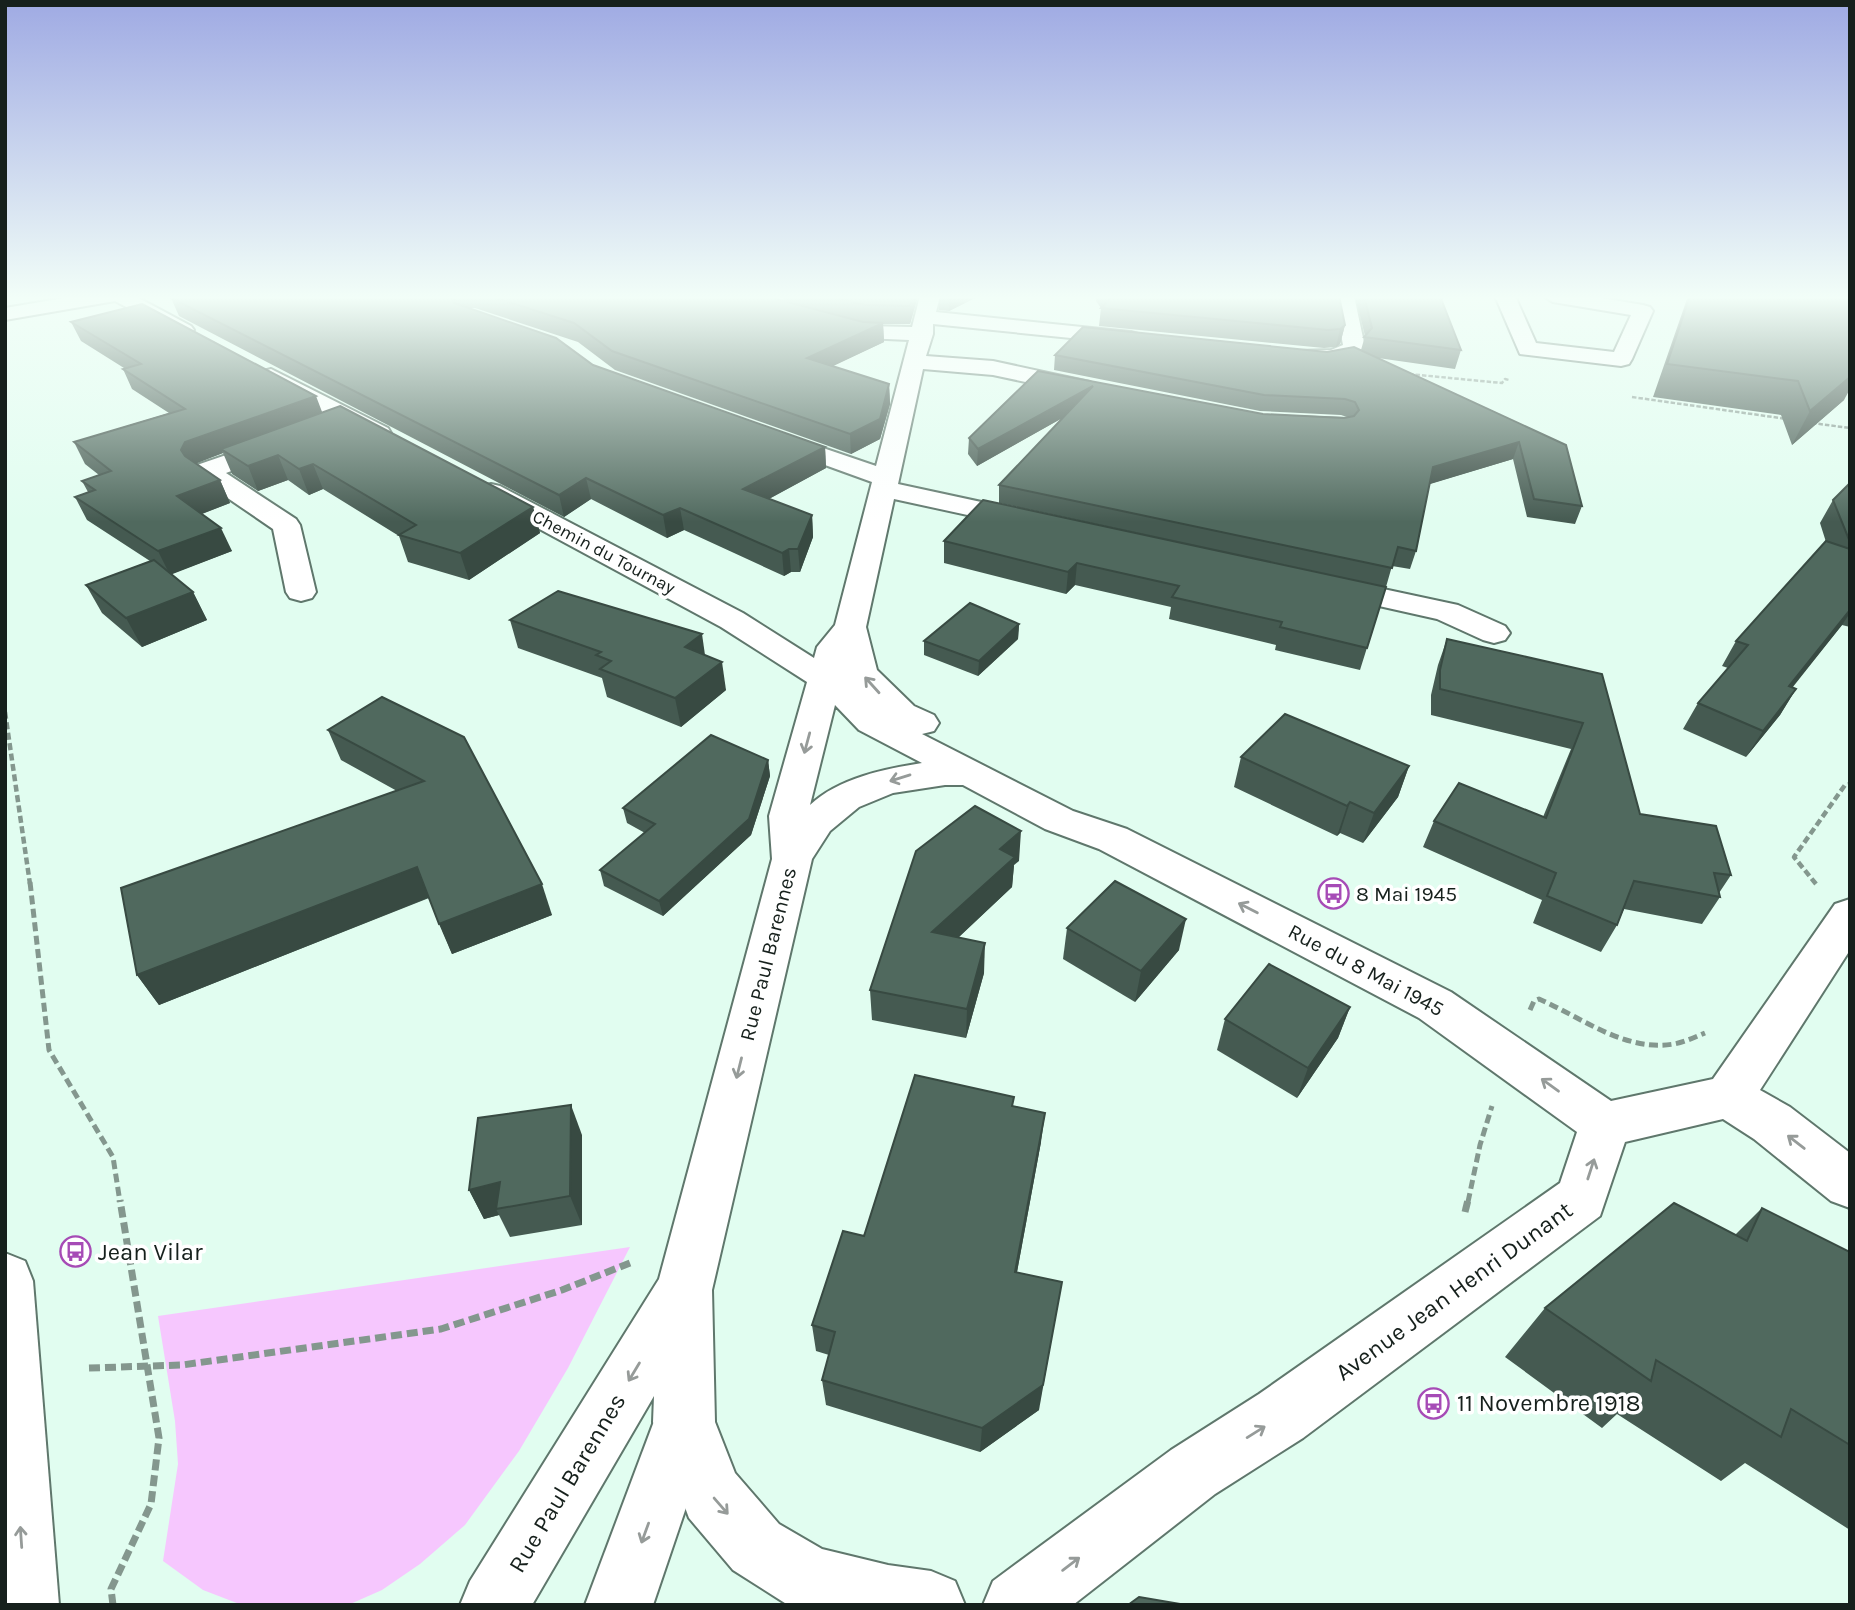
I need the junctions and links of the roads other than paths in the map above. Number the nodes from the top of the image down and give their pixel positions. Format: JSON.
{"nodes":[{"id":1,"x":261,"y":371,"type":"edge"},
{"id":2,"x":913,"y":371,"type":"edge"},
{"id":3,"x":1004,"y":371,"type":"edge"},
{"id":4,"x":1098,"y":390,"type":"edge"},
{"id":5,"x":350,"y":418,"type":"junction"},
{"id":6,"x":324,"y":428,"type":"edge"},
{"id":7,"x":761,"y":433,"type":"edge"},
{"id":8,"x":298,"y":438,"type":"edge"},
{"id":9,"x":400,"y":444,"type":"edge"},
{"id":10,"x":474,"y":483,"type":"edge"},
{"id":11,"x":885,"y":484,"type":"junction"},
{"id":12,"x":1058,"y":527,"type":"edge"},
{"id":13,"x":1299,"y":580,"type":"edge"},
{"id":14,"x":301,"y":592,"type":"dead end"},
{"id":15,"x":850,"y":628,"type":"junction"},
{"id":16,"x":1494,"y":633,"type":"dead end"},
{"id":17,"x":824,"y":677,"type":"junction"},
{"id":18,"x":968,"y":774,"type":"junction"},
{"id":19,"x":1113,"y":839,"type":"junction"},
{"id":20,"x":792,"y":859,"type":"junction"},
{"id":21,"x":1850,"y":915,"type":"edge"},
{"id":22,"x":1728,"y":1097,"type":"junction"},
{"id":23,"x":1605,"y":1124,"type":"junction"},
{"id":24,"x":1850,"y":1184,"type":"edge"},
{"id":25,"x":661,"y":1275,"type":"junction"},
{"id":26,"x":5,"y":1281,"type":"edge"},
{"id":27,"x":684,"y":1422,"type":"junction"},
{"id":28,"x":25,"y":1605,"type":"edge"},
{"id":29,"x":494,"y":1605,"type":"edge"},
{"id":30,"x":619,"y":1605,"type":"edge"},
{"id":31,"x":932,"y":1605,"type":"edge"},
{"id":32,"x":1017,"y":1605,"type":"edge"}],
"edges":[{"from":1,"to":5,"type":"street"},
{"from":2,"to":11,"type":"street","name":"Rue Paul Barennes"},
{"from":3,"to":4,"type":"street"},
{"from":5,"to":6,"type":"street"},
{"from":5,"to":9,"type":"street"},
{"from":7,"to":11,"type":"street"},
{"from":8,"to":14,"type":"street"},
{"from":10,"to":17,"type":"street","name":"Chemin du Tournay"},
{"from":11,"to":12,"type":"street"},
{"from":11,"to":15,"type":"street","name":"Rue Paul Barennes"},
{"from":13,"to":16,"type":"street"},
{"from":15,"to":17,"type":"street","name":"Rue Paul Barennes"},
{"from":19,"to":15,"type":"street","name":"Rue du 8 Mai 1945","one_way":true},
{"from":17,"to":18,"type":"street","name":"Rue du 8 Mai 1945"},
{"from":17,"to":20,"type":"street","name":"Rue Paul Barennes","one_way":true},
{"from":18,"to":19,"type":"street","name":"Rue du 8 Mai 1945"},
{"from":18,"to":20,"type":"street","name":"Rue du 8 Mai 1945","one_way":true},
{"from":23,"to":19,"type":"street","name":"Rue du 8 Mai 1945","one_way":true},
{"from":20,"to":25,"type":"street","name":"Rue Paul Barennes","one_way":true},
{"from":21,"to":22,"type":"street"},
{"from":22,"to":23,"type":"street"},
{"from":24,"to":22,"type":"street","one_way":true},
{"from":32,"to":23,"type":"street","name":"Avenue Jean Henri Dunant","one_way":true},
{"from":25,"to":27,"type":"street","name":"Rue Paul Barennes"},
{"from":25,"to":29,"type":"street","name":"Rue Paul Barennes","one_way":true},
{"from":28,"to":26,"type":"street","one_way":true},
{"from":27,"to":30,"type":"street","one_way":true},
{"from":27,"to":31,"type":"street","one_way":true}]}
